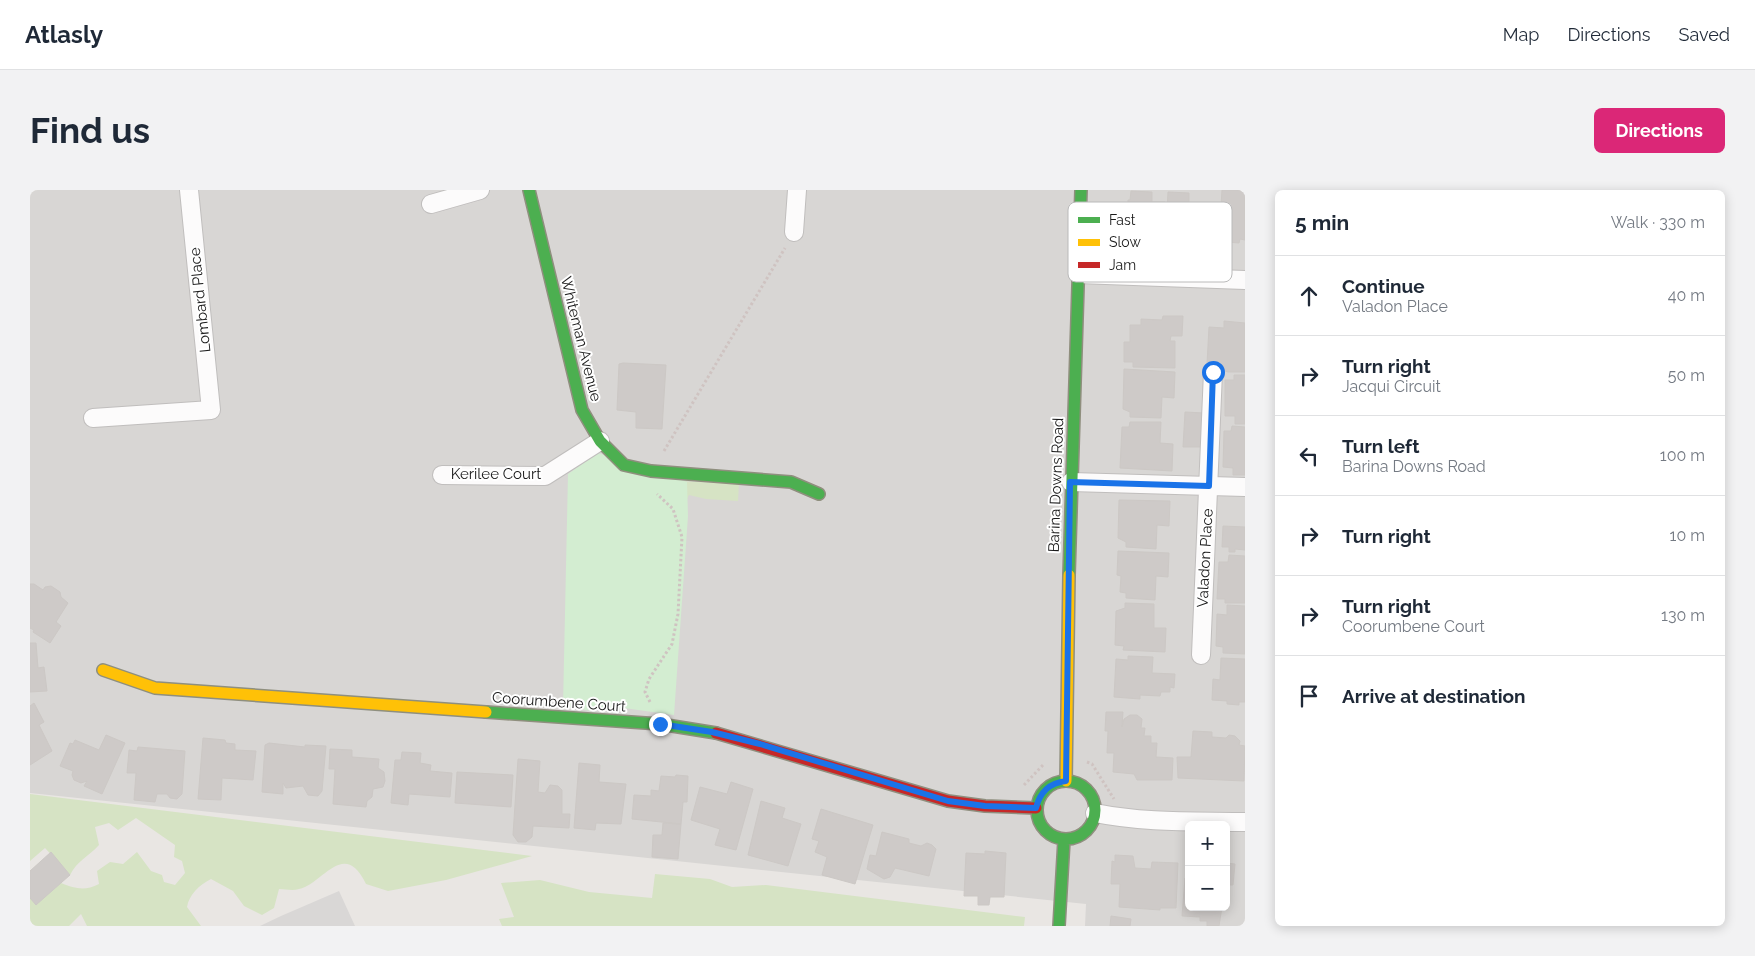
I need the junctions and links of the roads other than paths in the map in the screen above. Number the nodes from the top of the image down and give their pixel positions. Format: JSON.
{"nodes":[{"id":1,"x":189,"y":190,"type":"edge"},
{"id":2,"x":480,"y":190,"type":"edge"},
{"id":3,"x":529,"y":190,"type":"edge"},
{"id":4,"x":796,"y":190,"type":"edge"},
{"id":5,"x":431,"y":204,"type":"dead end"},
{"id":6,"x":794,"y":232,"type":"road end"},
{"id":7,"x":1232,"y":280,"type":"edge"},
{"id":8,"x":1245,"y":280,"type":"edge"},
{"id":9,"x":1078,"y":282,"type":"edge"},
{"id":10,"x":1213,"y":372,"type":"dead end"},
{"id":11,"x":93,"y":418,"type":"dead end"},
{"id":12,"x":600,"y":441,"type":"junction"},
{"id":13,"x":442,"y":475,"type":"dead end"},
{"id":14,"x":1070,"y":482,"type":"junction"},
{"id":15,"x":1209,"y":486,"type":"junction"},
{"id":16,"x":1245,"y":487,"type":"edge"},
{"id":17,"x":819,"y":494,"type":"dead end"},
{"id":18,"x":1200,"y":655,"type":"dead end"},
{"id":19,"x":103,"y":670,"type":"dead end"},
{"id":20,"x":1066,"y":781,"type":"junction"},
{"id":21,"x":1036,"y":808,"type":"junction"},
{"id":22,"x":1095,"y":813,"type":"junction"},
{"id":23,"x":1245,"y":822,"type":"edge"},
{"id":24,"x":1064,"y":840,"type":"junction"},
{"id":25,"x":1059,"y":926,"type":"edge"}],
"edges":[{"from":1,"to":11,"type":"street","name":"Lombard Place"},
{"from":2,"to":5,"type":"street"},
{"from":3,"to":12,"type":"street","name":"Whiteman Avenue"},
{"from":4,"to":6,"type":"street"},
{"from":7,"to":8,"type":"street"},
{"from":9,"to":14,"type":"street","name":"Barina Downs Road"},
{"from":10,"to":15,"type":"street","name":"Valadon Place"},
{"from":12,"to":13,"type":"street","name":"Kerilee Court"},
{"from":12,"to":17,"type":"street","name":"Whiteman Avenue"},
{"from":14,"to":15,"type":"street"},
{"from":14,"to":20,"type":"street","name":"Barina Downs Road"},
{"from":15,"to":16,"type":"street"},
{"from":15,"to":18,"type":"street","name":"Valadon Place"},
{"from":19,"to":21,"type":"street","name":"Coorumbene Court"},
{"from":20,"to":21,"type":"street"},
{"from":20,"to":22,"type":"street"},
{"from":21,"to":24,"type":"street"},
{"from":22,"to":23,"type":"street"},
{"from":22,"to":24,"type":"street"},
{"from":24,"to":25,"type":"street"}]}
